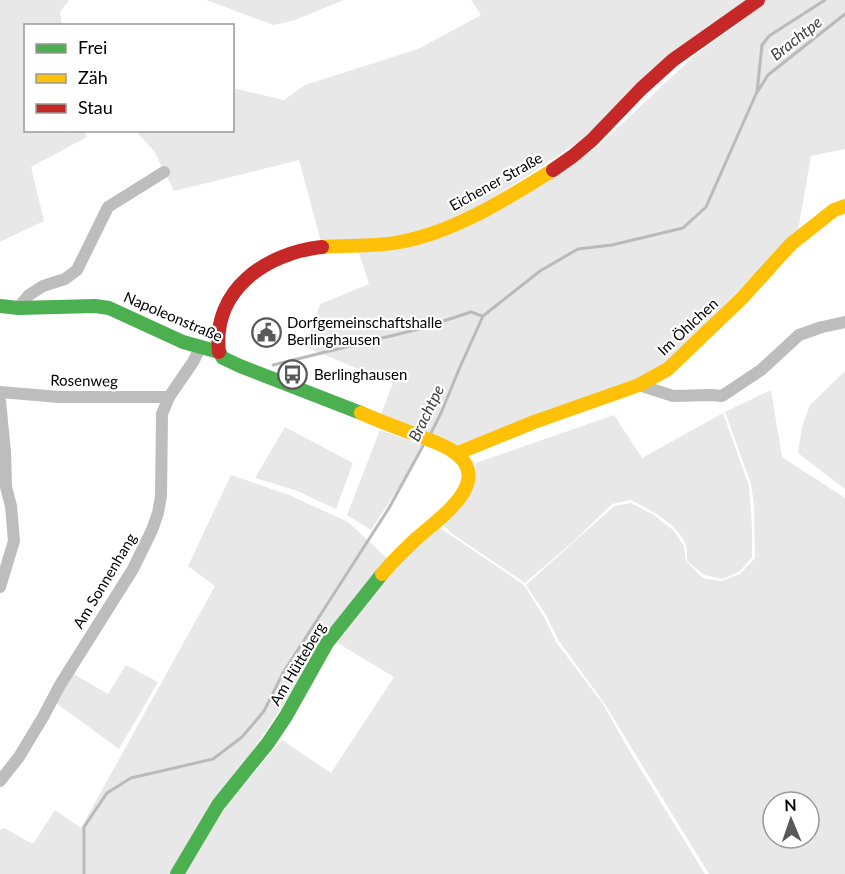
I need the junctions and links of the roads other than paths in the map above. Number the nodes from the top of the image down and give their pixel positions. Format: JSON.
{"nodes":[{"id":1,"x":758,"y":0,"type":"edge"},
{"id":2,"x":164,"y":172,"type":"dead end"},
{"id":3,"x":845,"y":206,"type":"edge"},
{"id":4,"x":0,"y":306,"type":"edge"},
{"id":5,"x":18,"y":308,"type":"junction"},
{"id":6,"x":845,"y":322,"type":"edge"},
{"id":7,"x":200,"y":348,"type":"junction"},
{"id":8,"x":219,"y":352,"type":"junction"},
{"id":9,"x":639,"y":385,"type":"junction"},
{"id":10,"x":0,"y":392,"type":"edge"},
{"id":11,"x":169,"y":397,"type":"junction"},
{"id":12,"x":0,"y":401,"type":"edge"},
{"id":13,"x":458,"y":453,"type":"junction"},
{"id":14,"x":3,"y":487,"type":"edge"},
{"id":15,"x":0,"y":587,"type":"edge"},
{"id":16,"x":0,"y":781,"type":"edge"},
{"id":17,"x":177,"y":874,"type":"edge"}],
"edges":[{"from":1,"to":8,"type":"main road","name":"Eichener Straße"},
{"from":2,"to":5,"type":"street"},
{"from":3,"to":9,"type":"main road","name":"Im Öhlchen"},
{"from":4,"to":5,"type":"main road","name":"Napoleonstraße"},
{"from":5,"to":7,"type":"main road","name":"Napoleonstraße"},
{"from":6,"to":9,"type":"street"},
{"from":7,"to":8,"type":"main road","name":"Napoleonstraße"},
{"from":7,"to":11,"type":"street","name":"Am Sonnenhang"},
{"from":8,"to":13,"type":"main road","name":"Napoleonstraße"},
{"from":9,"to":13,"type":"main road","name":"Im Öhlchen"},
{"from":10,"to":11,"type":"street","name":"Rosenweg"},
{"from":11,"to":16,"type":"street","name":"Am Sonnenhang"},
{"from":12,"to":14,"type":"street"},
{"from":13,"to":17,"type":"main road","name":"Am Hütteberg"},
{"from":14,"to":15,"type":"street"}]}
